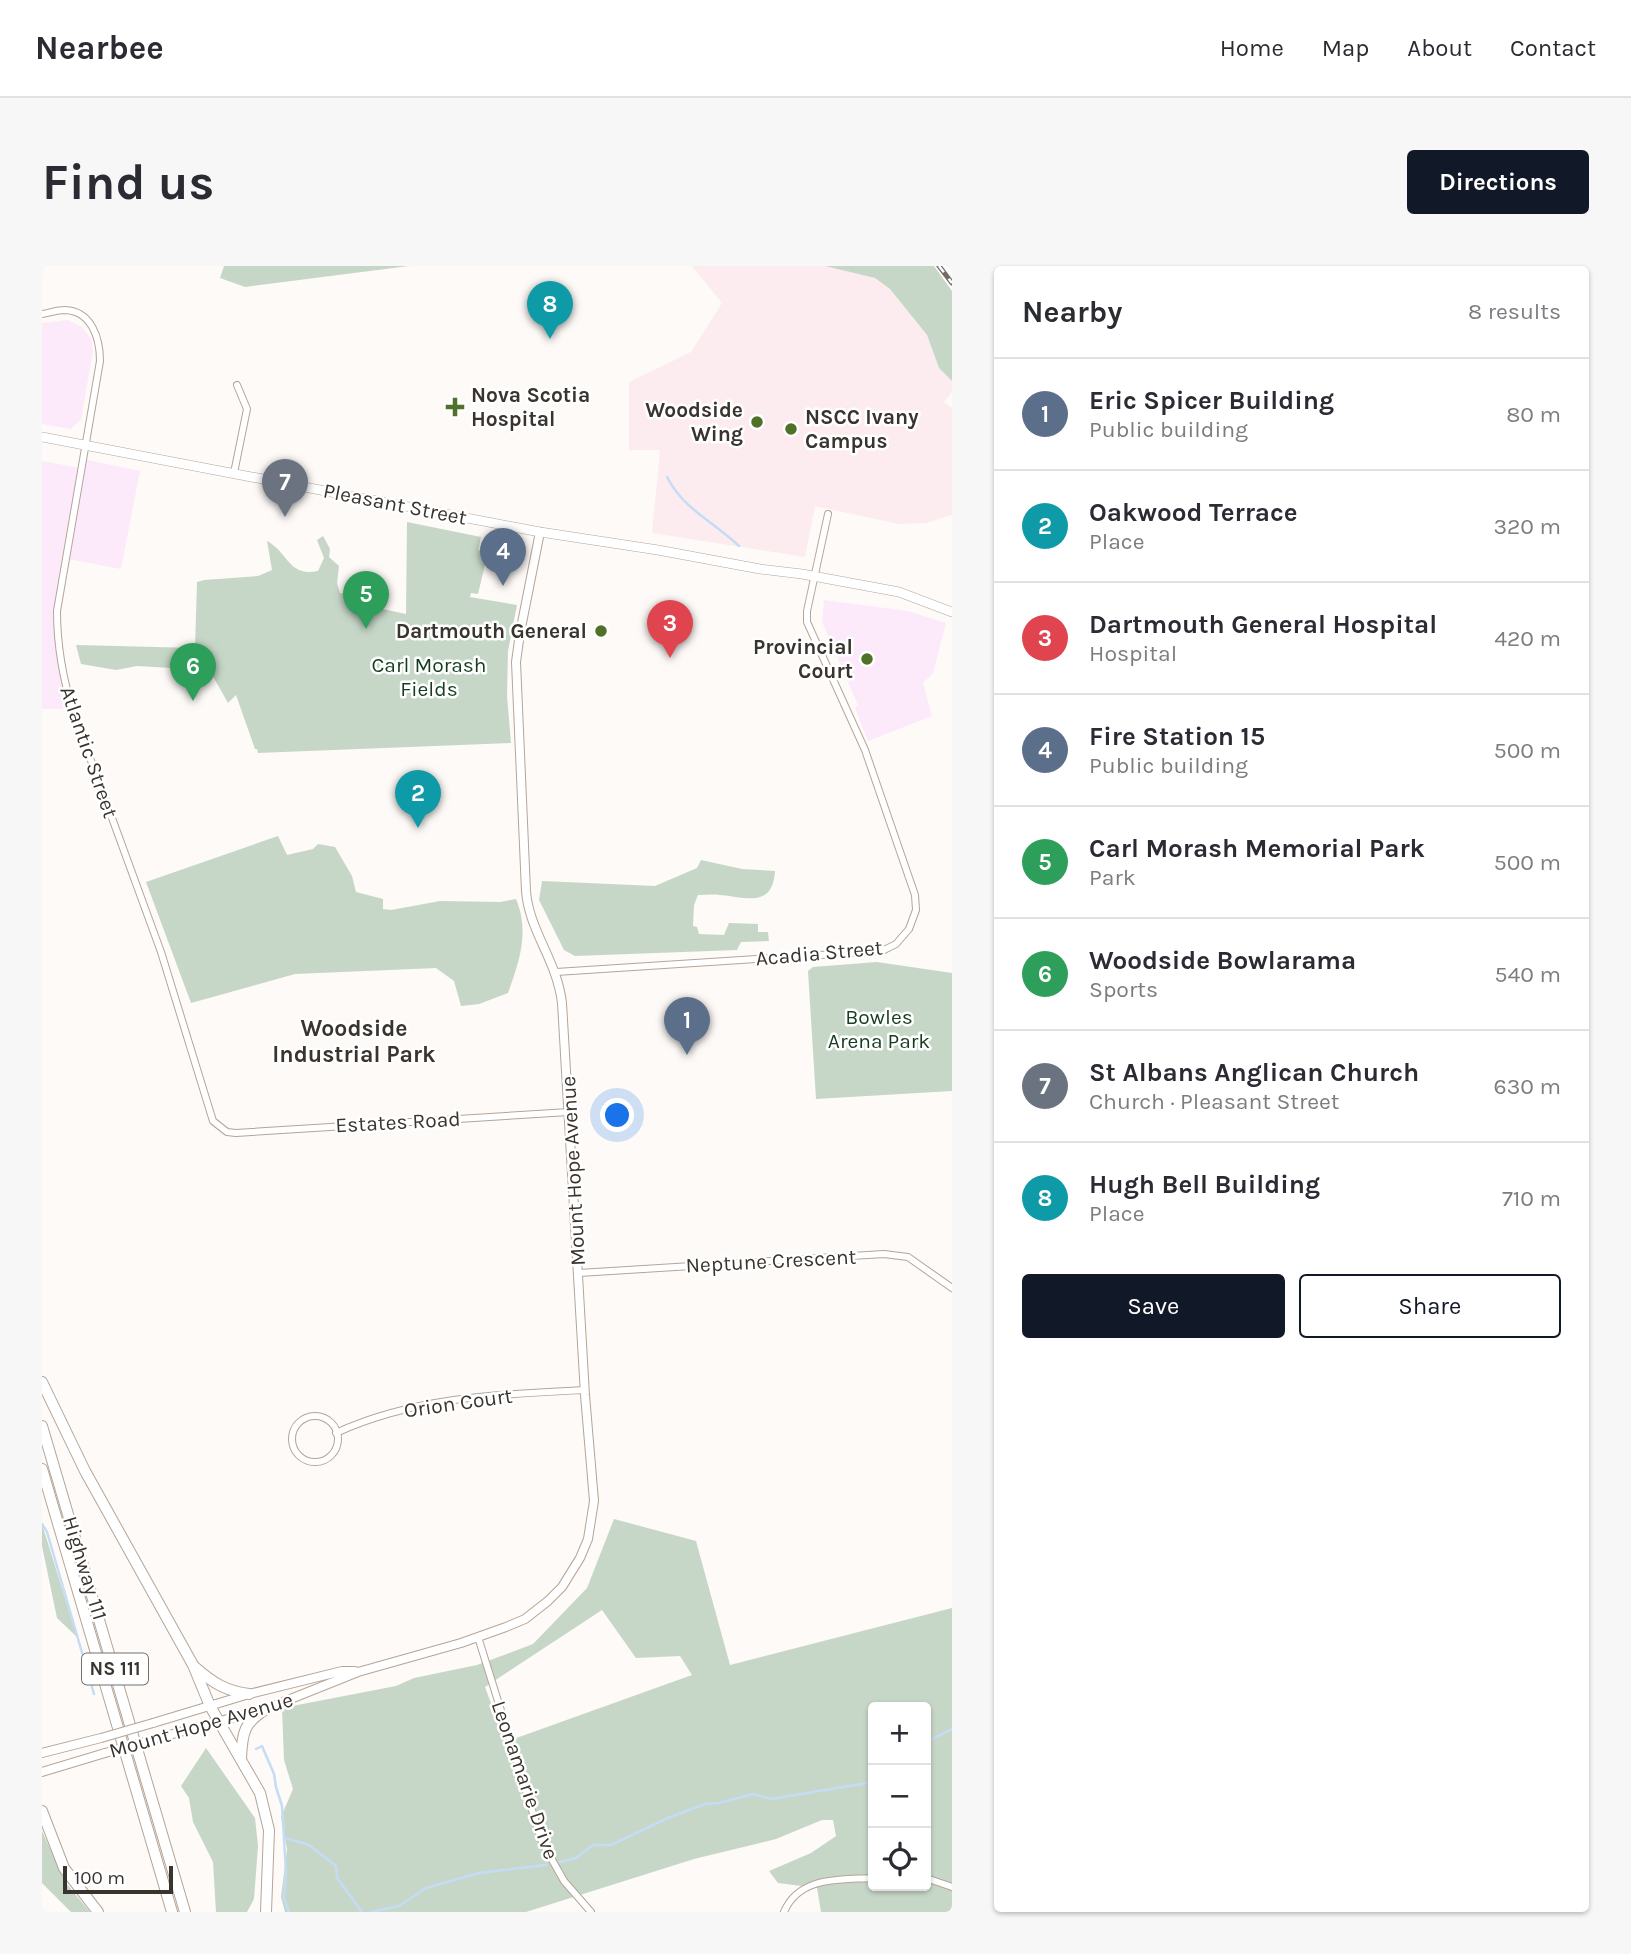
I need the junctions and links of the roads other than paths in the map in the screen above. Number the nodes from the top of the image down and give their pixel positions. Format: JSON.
{"nodes":[{"id":1,"x":42,"y":314,"type":"edge"},
{"id":2,"x":237,"y":385,"type":"dead end"},
{"id":3,"x":42,"y":438,"type":"edge"},
{"id":4,"x":85,"y":446,"type":"junction"},
{"id":5,"x":234,"y":473,"type":"junction"},
{"id":6,"x":828,"y":514,"type":"dead end"},
{"id":7,"x":540,"y":532,"type":"junction"},
{"id":8,"x":815,"y":576,"type":"junction"},
{"id":9,"x":952,"y":612,"type":"edge"},
{"id":10,"x":556,"y":972,"type":"junction"},
{"id":11,"x":569,"y":1112,"type":"junction"},
{"id":12,"x":227,"y":1132,"type":"joint"},
{"id":13,"x":579,"y":1273,"type":"junction"},
{"id":14,"x":952,"y":1288,"type":"edge"},
{"id":15,"x":42,"y":1382,"type":"edge"},
{"id":16,"x":584,"y":1390,"type":"junction"},
{"id":17,"x":42,"y":1426,"type":"edge"},
{"id":18,"x":336,"y":1433,"type":"junction"},
{"id":19,"x":42,"y":1469,"type":"edge"},
{"id":20,"x":478,"y":1637,"type":"junction"},
{"id":21,"x":193,"y":1665,"type":"junction"},
{"id":22,"x":358,"y":1672,"type":"junction"},
{"id":23,"x":249,"y":1694,"type":"junction"},
{"id":24,"x":209,"y":1706,"type":"junction"},
{"id":25,"x":268,"y":1708,"type":"junction"},
{"id":26,"x":218,"y":1722,"type":"junction"},
{"id":27,"x":42,"y":1753,"type":"edge"},
{"id":28,"x":241,"y":1759,"type":"junction"},
{"id":29,"x":42,"y":1772,"type":"edge"},
{"id":30,"x":42,"y":1814,"type":"edge"},
{"id":31,"x":868,"y":1878,"type":"edge"},
{"id":32,"x":931,"y":1880,"type":"edge"},
{"id":33,"x":952,"y":1887,"type":"edge"},
{"id":34,"x":98,"y":1912,"type":"edge"},
{"id":35,"x":172,"y":1912,"type":"edge"},
{"id":36,"x":185,"y":1912,"type":"edge"},
{"id":37,"x":266,"y":1912,"type":"edge"},
{"id":38,"x":591,"y":1912,"type":"edge"},
{"id":39,"x":784,"y":1912,"type":"edge"}],
"edges":[{"from":1,"to":4,"type":"street","name":"Atlantic Street"},
{"from":2,"to":5,"type":"street"},
{"from":3,"to":4,"type":"main road","name":"Pleasant Street"},
{"from":4,"to":5,"type":"main road","name":"Pleasant Street"},
{"from":4,"to":12,"type":"street","name":"Atlantic Street"},
{"from":5,"to":7,"type":"main road","name":"Pleasant Street"},
{"from":6,"to":8,"type":"street","name":"Acadia Street"},
{"from":7,"to":8,"type":"main road","name":"Pleasant Street"},
{"from":7,"to":10,"type":"street","name":"Mount Hope Avenue"},
{"from":8,"to":9,"type":"main road","name":"Pleasant Street"},
{"from":8,"to":10,"type":"street","name":"Acadia Street"},
{"from":10,"to":11,"type":"street","name":"Mount Hope Avenue"},
{"from":11,"to":12,"type":"street","name":"Estates Road"},
{"from":11,"to":13,"type":"street","name":"Mount Hope Avenue"},
{"from":13,"to":14,"type":"street","name":"Neptune Crescent"},
{"from":13,"to":16,"type":"street","name":"Mount Hope Avenue"},
{"from":15,"to":21,"type":"highway"},
{"from":16,"to":18,"type":"street","name":"Orion Court"},
{"from":16,"to":20,"type":"street","name":"Mount Hope Avenue"},
{"from":17,"to":36,"type":"highway","name":"Highway 111","number":"NS 111"},
{"from":18,"to":18,"type":"street"},
{"from":19,"to":35,"type":"highway","name":"Highway 111","number":"NS 111"},
{"from":20,"to":22,"type":"street","name":"Mount Hope Avenue"},
{"from":20,"to":38,"type":"street","name":"Leonamarie Drive"},
{"from":21,"to":23,"type":"highway"},
{"from":21,"to":24,"type":"highway"},
{"from":22,"to":23,"type":"street","name":"Mount Hope Avenue"},
{"from":22,"to":25,"type":"street","name":"Mount Hope Avenue"},
{"from":23,"to":24,"type":"street","name":"Mount Hope Avenue"},
{"from":24,"to":26,"type":"highway"},
{"from":24,"to":27,"type":"street","name":"Mount Hope Avenue","bridge":true},
{"from":25,"to":26,"type":"street","name":"Mount Hope Avenue"},
{"from":25,"to":28,"type":"highway"},
{"from":26,"to":28,"type":"highway"},
{"from":26,"to":29,"type":"street","name":"Mount Hope Avenue","bridge":true},
{"from":28,"to":37,"type":"highway"},
{"from":30,"to":34,"type":"highway"},
{"from":31,"to":39,"type":"street"},
{"from":32,"to":33,"type":"street"}]}
